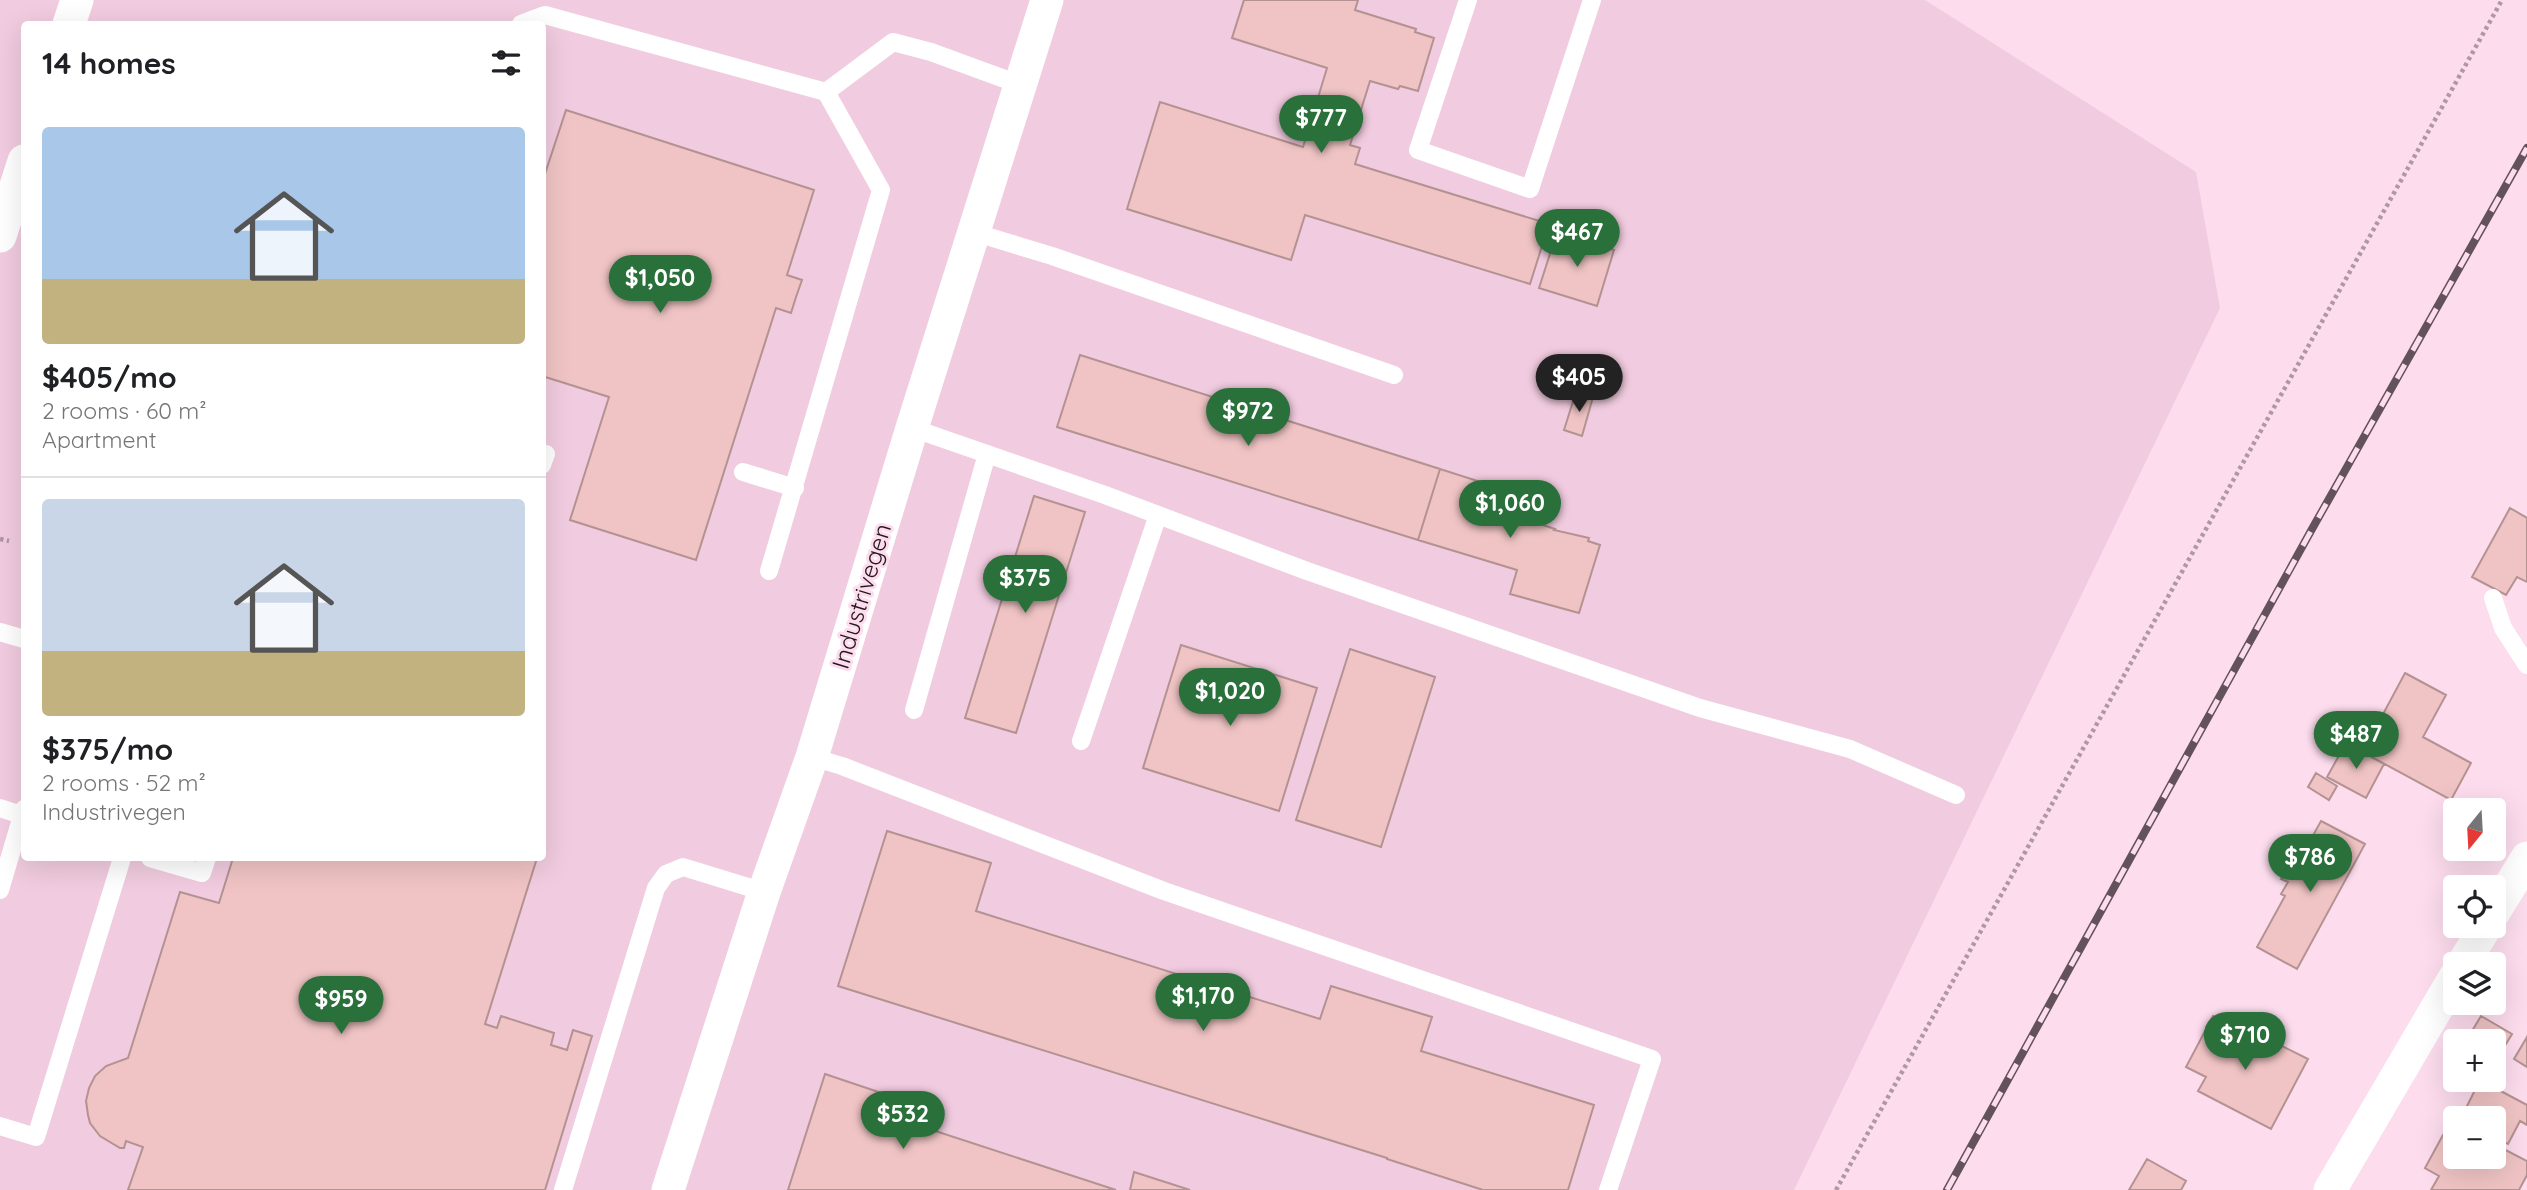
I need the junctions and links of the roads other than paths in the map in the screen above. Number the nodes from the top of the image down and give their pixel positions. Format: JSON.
{"nodes":[{"id":1,"x":77,"y":0,"type":"edge"},
{"id":2,"x":1047,"y":0,"type":"edge"},
{"id":3,"x":1468,"y":0,"type":"edge"},
{"id":4,"x":1592,"y":0,"type":"edge"},
{"id":5,"x":70,"y":21,"type":"edge"},
{"id":6,"x":529,"y":21,"type":"edge"},
{"id":7,"x":1021,"y":85,"type":"junction"},
{"id":8,"x":826,"y":92,"type":"junction"},
{"id":9,"x":21,"y":170,"type":"edge"},
{"id":10,"x":973,"y":232,"type":"junction"},
{"id":11,"x":0,"y":236,"type":"edge"},
{"id":12,"x":1394,"y":375,"type":"dead end"},
{"id":13,"x":912,"y":428,"type":"junction"},
{"id":14,"x":987,"y":454,"type":"junction"},
{"id":15,"x":743,"y":472,"type":"dead end"},
{"id":16,"x":796,"y":488,"type":"junction"},
{"id":17,"x":1158,"y":515,"type":"junction"},
{"id":18,"x":769,"y":571,"type":"dead end"},
{"id":19,"x":2493,"y":598,"type":"dead end"},
{"id":20,"x":0,"y":632,"type":"edge"},
{"id":21,"x":21,"y":638,"type":"edge"},
{"id":22,"x":2527,"y":665,"type":"edge"},
{"id":23,"x":914,"y":710,"type":"dead end"},
{"id":24,"x":1081,"y":741,"type":"dead end"},
{"id":25,"x":813,"y":757,"type":"junction"},
{"id":26,"x":1955,"y":795,"type":"dead end"},
{"id":27,"x":0,"y":808,"type":"edge"},
{"id":28,"x":21,"y":813,"type":"edge"},
{"id":29,"x":21,"y":824,"type":"edge"},
{"id":30,"x":2527,"y":858,"type":"edge"},
{"id":31,"x":121,"y":861,"type":"edge"},
{"id":32,"x":160,"y":861,"type":"edge"},
{"id":33,"x":206,"y":861,"type":"edge"},
{"id":34,"x":0,"y":890,"type":"edge"},
{"id":35,"x":764,"y":892,"type":"junction"},
{"id":36,"x":2510,"y":900,"type":"edge"},
{"id":37,"x":2443,"y":997,"type":"edge"},
{"id":38,"x":0,"y":1126,"type":"edge"},
{"id":39,"x":563,"y":1190,"type":"edge"},
{"id":40,"x":668,"y":1190,"type":"edge"},
{"id":41,"x":1608,"y":1190,"type":"edge"},
{"id":42,"x":2330,"y":1190,"type":"edge"}],
"edges":[{"from":1,"to":5,"type":"street"},
{"from":2,"to":7,"type":"street","name":"Industrivegen"},
{"from":3,"to":4,"type":"lane"},
{"from":6,"to":8,"type":"lane"},
{"from":7,"to":8,"type":"lane"},
{"from":7,"to":10,"type":"street","name":"Industrivegen"},
{"from":8,"to":16,"type":"lane"},
{"from":9,"to":11,"type":"street"},
{"from":10,"to":12,"type":"lane"},
{"from":10,"to":13,"type":"street","name":"Industrivegen"},
{"from":13,"to":14,"type":"lane"},
{"from":13,"to":25,"type":"street","name":"Industrivegen"},
{"from":14,"to":17,"type":"lane"},
{"from":14,"to":23,"type":"lane"},
{"from":15,"to":16,"type":"lane"},
{"from":16,"to":18,"type":"lane"},
{"from":17,"to":24,"type":"lane"},
{"from":17,"to":26,"type":"lane"},
{"from":19,"to":22,"type":"lane"},
{"from":20,"to":21,"type":"lane"},
{"from":25,"to":35,"type":"street","name":"Industrivegen"},
{"from":25,"to":41,"type":"lane"},
{"from":27,"to":28,"type":"lane"},
{"from":29,"to":34,"type":"lane"},
{"from":30,"to":36,"type":"street"},
{"from":31,"to":38,"type":"lane"},
{"from":32,"to":33,"type":"lane"},
{"from":35,"to":39,"type":"lane"},
{"from":35,"to":40,"type":"street","name":"Industrivegen"},
{"from":37,"to":42,"type":"street"}]}
